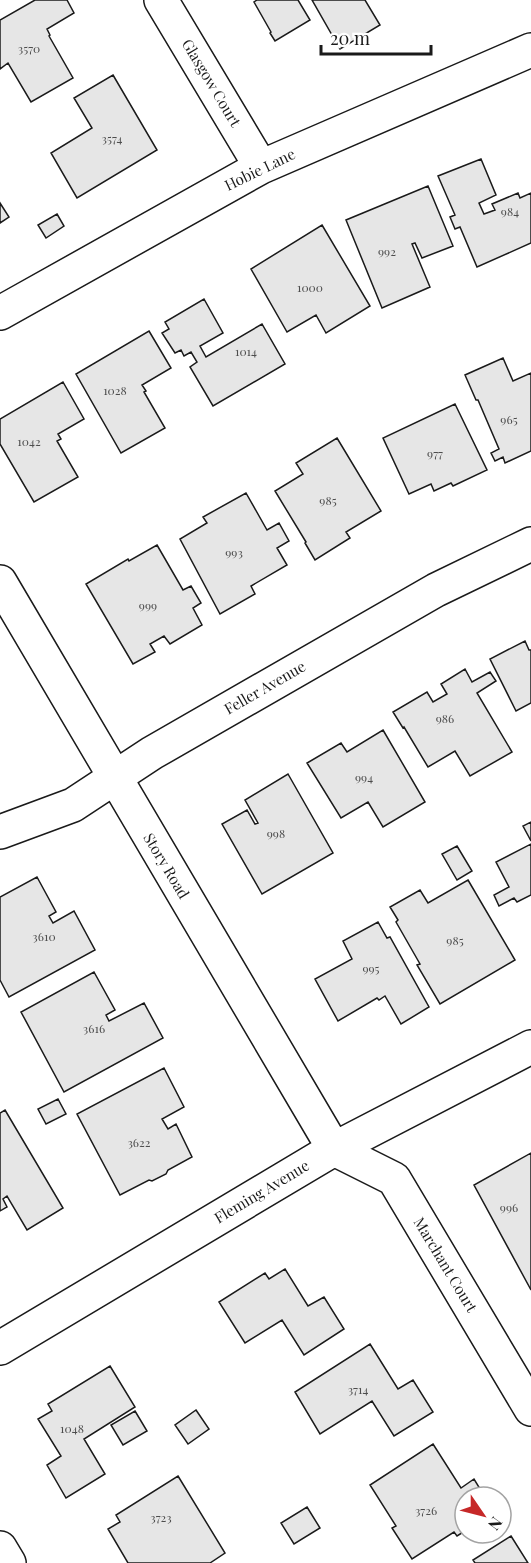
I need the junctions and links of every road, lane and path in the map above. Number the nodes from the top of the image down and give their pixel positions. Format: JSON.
{"nodes":[{"id":1,"x":161,"y":0,"type":"edge"},
{"id":2,"x":531,"y":50,"type":"edge"},
{"id":3,"x":261,"y":167,"type":"junction"},
{"id":4,"x":0,"y":313,"type":"edge"},
{"id":5,"x":531,"y":544,"type":"edge"},
{"id":6,"x":0,"y":582,"type":"edge"},
{"id":7,"x":115,"y":777,"type":"junction"},
{"id":8,"x":0,"y":832,"type":"edge"},
{"id":9,"x":531,"y":1047,"type":"edge"},
{"id":10,"x":334,"y":1149,"type":"junction"},
{"id":11,"x":0,"y":1348,"type":"edge"},
{"id":12,"x":531,"y":1409,"type":"edge"},
{"id":13,"x":0,"y":1548,"type":"edge"},
{"id":14,"x":9,"y":1563,"type":"edge"}],
"edges":[{"from":1,"to":3,"type":"street","name":"Glasgow Court"},
{"from":2,"to":3,"type":"street","name":"Hobie Lane"},
{"from":3,"to":4,"type":"street","name":"Hobie Lane"},
{"from":5,"to":7,"type":"street","name":"Feller Avenue"},
{"from":6,"to":7,"type":"street","name":"Story Road"},
{"from":7,"to":8,"type":"street","name":"Feller Avenue"},
{"from":7,"to":10,"type":"street","name":"Story Road"},
{"from":9,"to":10,"type":"street","name":"Fleming Avenue"},
{"from":10,"to":11,"type":"street","name":"Fleming Avenue"},
{"from":10,"to":12,"type":"street","name":"Marchant Court"},
{"from":13,"to":14,"type":"street"}]}
